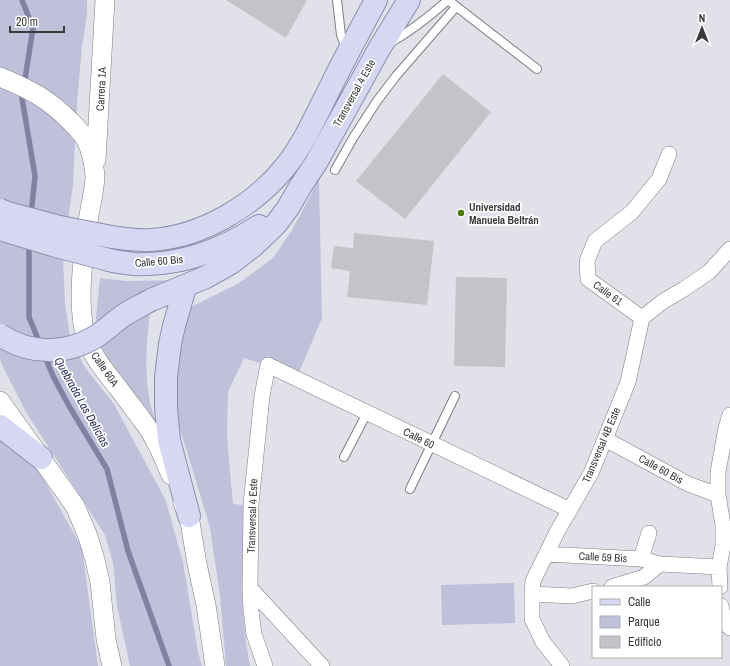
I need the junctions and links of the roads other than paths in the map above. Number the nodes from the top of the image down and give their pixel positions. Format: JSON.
{"nodes":[{"id":1,"x":105,"y":0,"type":"edge"},
{"id":2,"x":337,"y":0,"type":"edge"},
{"id":3,"x":376,"y":0,"type":"edge"},
{"id":4,"x":409,"y":0,"type":"edge"},
{"id":5,"x":448,"y":0,"type":"edge"},
{"id":6,"x":456,"y":7,"type":"junction"},
{"id":7,"x":379,"y":50,"type":"junction"},
{"id":8,"x":347,"y":53,"type":"junction"},
{"id":9,"x":537,"y":69,"type":"dead end"},
{"id":10,"x":0,"y":77,"type":"edge"},
{"id":11,"x":669,"y":154,"type":"dead end"},
{"id":12,"x":335,"y":170,"type":"dead end"},
{"id":13,"x":95,"y":177,"type":"junction"},
{"id":14,"x":271,"y":182,"type":"joint"},
{"id":15,"x":300,"y":187,"type":"junction"},
{"id":16,"x":0,"y":210,"type":"edge"},
{"id":17,"x":0,"y":229,"type":"edge"},
{"id":18,"x":730,"y":249,"type":"edge"},
{"id":19,"x":185,"y":287,"type":"junction"},
{"id":20,"x":642,"y":318,"type":"junction"},
{"id":21,"x":0,"y":335,"type":"edge"},
{"id":22,"x":268,"y":365,"type":"joint"},
{"id":23,"x":455,"y":396,"type":"dead end"},
{"id":24,"x":0,"y":400,"type":"edge"},
{"id":25,"x":367,"y":412,"type":"junction"},
{"id":26,"x":730,"y":415,"type":"edge"},
{"id":27,"x":0,"y":426,"type":"edge"},
{"id":28,"x":605,"y":439,"type":"junction"},
{"id":29,"x":432,"y":444,"type":"junction"},
{"id":30,"x":344,"y":457,"type":"dead end"},
{"id":31,"x":41,"y":458,"type":"junction"},
{"id":32,"x":724,"y":474,"type":"edge"},
{"id":33,"x":410,"y":489,"type":"dead end"},
{"id":34,"x":718,"y":495,"type":"junction"},
{"id":35,"x":570,"y":510,"type":"junction"},
{"id":36,"x":189,"y":516,"type":"junction"},
{"id":37,"x":649,"y":533,"type":"dead end"},
{"id":38,"x":726,"y":548,"type":"edge"},
{"id":39,"x":546,"y":554,"type":"junction"},
{"id":40,"x":641,"y":559,"type":"junction"},
{"id":41,"x":660,"y":564,"type":"junction"},
{"id":42,"x":719,"y":567,"type":"junction"},
{"id":43,"x":615,"y":586,"type":"edge"},
{"id":44,"x":720,"y":586,"type":"edge"},
{"id":45,"x":250,"y":588,"type":"junction"},
{"id":46,"x":592,"y":591,"type":"edge"},
{"id":47,"x":532,"y":594,"type":"junction"},
{"id":48,"x":722,"y":609,"type":"edge"},
{"id":49,"x":730,"y":628,"type":"edge"},
{"id":50,"x":112,"y":666,"type":"edge"},
{"id":51,"x":215,"y":666,"type":"edge"},
{"id":52,"x":265,"y":666,"type":"edge"},
{"id":53,"x":322,"y":666,"type":"edge"},
{"id":54,"x":562,"y":666,"type":"edge"}],
"edges":[{"from":1,"to":13,"type":"street","name":"Carrera 1A"},
{"from":2,"to":8,"type":"lane"},
{"from":3,"to":8,"type":"main road","name":"Transversal 4 Este"},
{"from":4,"to":7,"type":"main road","name":"Transversal 4 Este"},
{"from":5,"to":6,"type":"lane"},
{"from":5,"to":7,"type":"lane"},
{"from":6,"to":9,"type":"lane"},
{"from":6,"to":12,"type":"lane"},
{"from":7,"to":15,"type":"main road","name":"Transversal 4 Este"},
{"from":8,"to":14,"type":"main road","name":"Transversal 4 Este"},
{"from":10,"to":13,"type":"street","name":"Calle 60A"},
{"from":11,"to":20,"type":"street","name":"Calle 61"},
{"from":13,"to":36,"type":"street","name":"Calle 60A"},
{"from":14,"to":16,"type":"main road","name":"Calle 60 Bis","bridge":true},
{"from":15,"to":17,"type":"main road","name":"Calle 60 Bis","bridge":true},
{"from":15,"to":19,"type":"main road"},
{"from":18,"to":20,"type":"street"},
{"from":19,"to":21,"type":"main road","bridge":true},
{"from":19,"to":36,"type":"main road"},
{"from":20,"to":28,"type":"street","name":"Transversal 4B Este"},
{"from":22,"to":25,"type":"street","name":"Calle 60"},
{"from":22,"to":45,"type":"street","name":"Transversal 4 Este"},
{"from":23,"to":29,"type":"lane"},
{"from":24,"to":31,"type":"street"},
{"from":25,"to":29,"type":"street","name":"Calle 60"},
{"from":25,"to":30,"type":"lane"},
{"from":26,"to":32,"type":"street"},
{"from":27,"to":31,"type":"main road"},
{"from":28,"to":34,"type":"street","name":"Calle 60 Bis"},
{"from":28,"to":35,"type":"street","name":"Transversal 4B Este"},
{"from":29,"to":33,"type":"lane"},
{"from":29,"to":35,"type":"street","name":"Calle 60"},
{"from":31,"to":50,"type":"street"},
{"from":32,"to":34,"type":"street"},
{"from":34,"to":38,"type":"street"},
{"from":35,"to":39,"type":"street","name":"Transversal 4B Este"},
{"from":36,"to":51,"type":"street","name":"Calle 60A"},
{"from":37,"to":40,"type":"street"},
{"from":38,"to":42,"type":"street"},
{"from":39,"to":40,"type":"street","name":"Calle 59 Bis"},
{"from":39,"to":47,"type":"street","name":"Transversal 4B Este"},
{"from":40,"to":41,"type":"street","name":"Calle 59 Bis"},
{"from":41,"to":42,"type":"street","name":"Calle 59 Bis"},
{"from":41,"to":43,"type":"street"},
{"from":42,"to":44,"type":"street"},
{"from":45,"to":52,"type":"street","name":"Transversal 4 Este"},
{"from":45,"to":53,"type":"street"},
{"from":46,"to":47,"type":"street"},
{"from":47,"to":54,"type":"street","name":"Transversal 4B Este"},
{"from":48,"to":49,"type":"street"}]}
